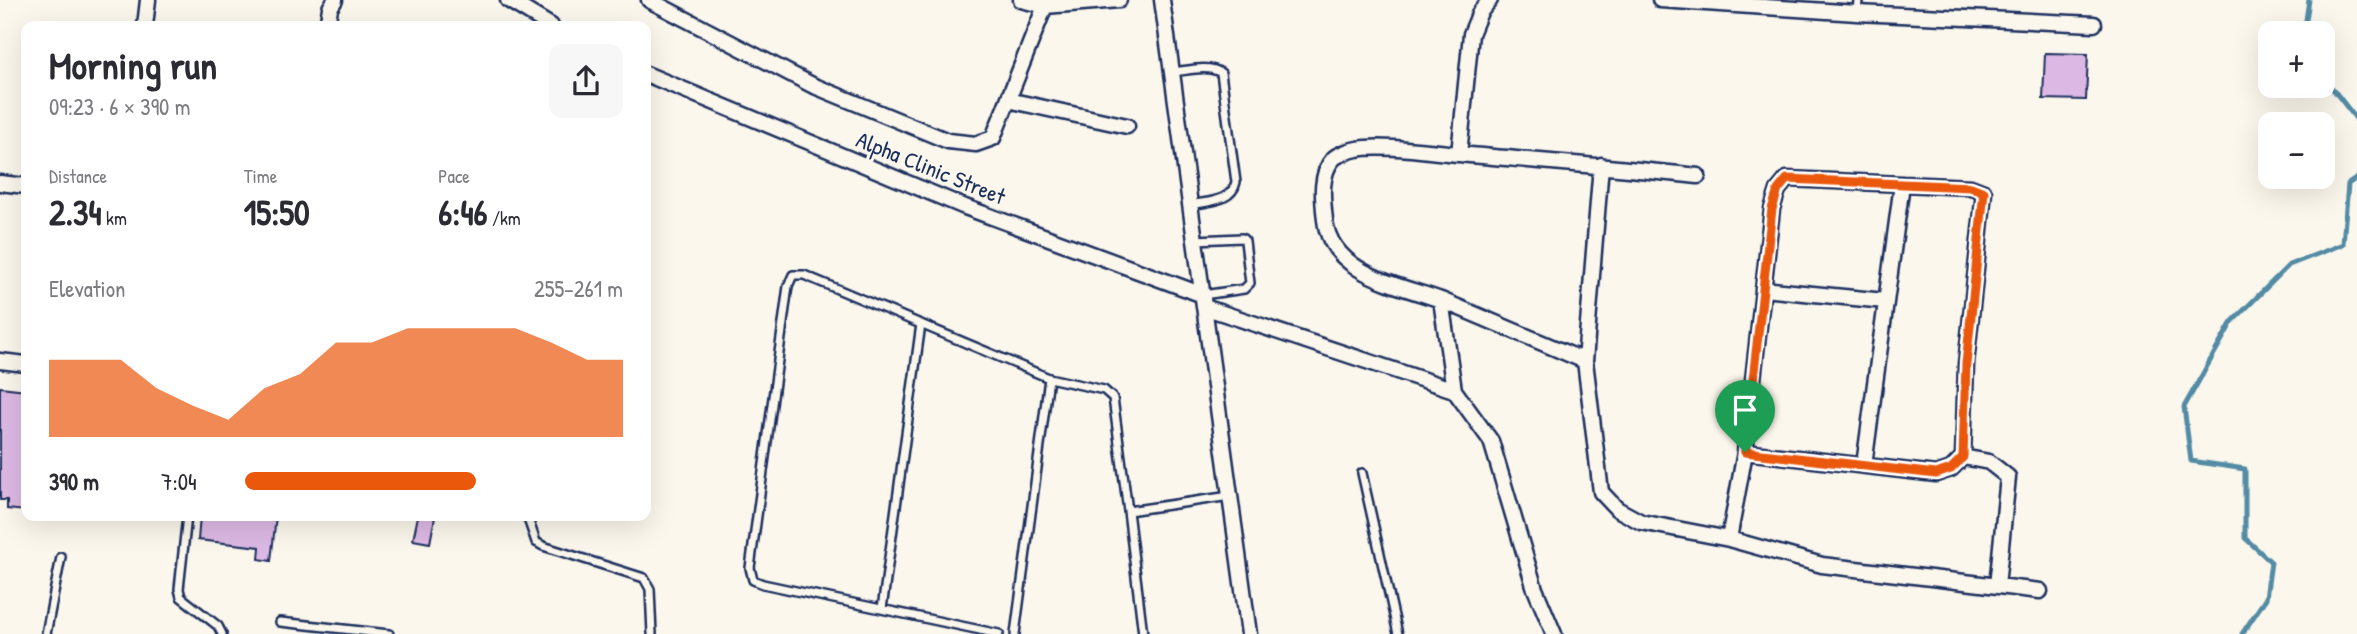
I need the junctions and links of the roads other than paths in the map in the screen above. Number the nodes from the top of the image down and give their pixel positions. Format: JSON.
{"nodes":[{"id":1,"x":148,"y":0,"type":"edge"},
{"id":2,"x":335,"y":0,"type":"edge"},
{"id":3,"x":508,"y":0,"type":"edge"},
{"id":4,"x":649,"y":0,"type":"edge"},
{"id":5,"x":1021,"y":0,"type":"edge"},
{"id":6,"x":1119,"y":0,"type":"edge"},
{"id":7,"x":1162,"y":0,"type":"edge"},
{"id":8,"x":1490,"y":0,"type":"edge"},
{"id":9,"x":1660,"y":0,"type":"edge"},
{"id":10,"x":1682,"y":1,"type":"edge"},
{"id":11,"x":1045,"y":6,"type":"junction"},
{"id":12,"x":1857,"y":6,"type":"edge"},
{"id":13,"x":146,"y":21,"type":"edge"},
{"id":14,"x":328,"y":21,"type":"edge"},
{"id":15,"x":543,"y":21,"type":"edge"},
{"id":16,"x":2094,"y":24,"type":"dead end"},
{"id":17,"x":1172,"y":72,"type":"junction"},
{"id":18,"x":651,"y":76,"type":"edge"},
{"id":19,"x":1008,"y":100,"type":"junction"},
{"id":20,"x":1127,"y":125,"type":"dead end"},
{"id":21,"x":1459,"y":154,"type":"junction"},
{"id":22,"x":1601,"y":166,"type":"junction"},
{"id":23,"x":1698,"y":176,"type":"dead end"},
{"id":24,"x":0,"y":183,"type":"edge"},
{"id":25,"x":1902,"y":184,"type":"junction"},
{"id":26,"x":21,"y":185,"type":"edge"},
{"id":27,"x":1190,"y":205,"type":"junction"},
{"id":28,"x":1195,"y":240,"type":"junction"},
{"id":29,"x":1763,"y":289,"type":"junction"},
{"id":30,"x":1441,"y":300,"type":"junction"},
{"id":31,"x":1203,"y":301,"type":"junction"},
{"id":32,"x":1885,"y":301,"type":"junction"},
{"id":33,"x":921,"y":324,"type":"junction"},
{"id":34,"x":0,"y":361,"type":"edge"},
{"id":35,"x":1585,"y":361,"type":"junction"},
{"id":36,"x":21,"y":363,"type":"edge"},
{"id":37,"x":1049,"y":378,"type":"junction"},
{"id":38,"x":1454,"y":390,"type":"junction"},
{"id":39,"x":1745,"y":452,"type":"junction"},
{"id":40,"x":1963,"y":457,"type":"junction"},
{"id":41,"x":1864,"y":466,"type":"junction"},
{"id":42,"x":1362,"y":473,"type":"dead end"},
{"id":43,"x":1230,"y":496,"type":"junction"},
{"id":44,"x":1128,"y":511,"type":"junction"},
{"id":45,"x":186,"y":521,"type":"edge"},
{"id":46,"x":529,"y":521,"type":"edge"},
{"id":47,"x":1729,"y":539,"type":"junction"},
{"id":48,"x":61,"y":557,"type":"dead end"},
{"id":49,"x":1997,"y":586,"type":"junction"},
{"id":50,"x":2040,"y":591,"type":"dead end"},
{"id":51,"x":881,"y":609,"type":"junction"},
{"id":52,"x":280,"y":622,"type":"dead end"},
{"id":53,"x":46,"y":634,"type":"edge"},
{"id":54,"x":222,"y":634,"type":"edge"},
{"id":55,"x":388,"y":634,"type":"edge"},
{"id":56,"x":652,"y":634,"type":"edge"},
{"id":57,"x":999,"y":634,"type":"edge"},
{"id":58,"x":1015,"y":634,"type":"edge"},
{"id":59,"x":1143,"y":634,"type":"edge"},
{"id":60,"x":1249,"y":634,"type":"edge"},
{"id":61,"x":1398,"y":634,"type":"edge"},
{"id":62,"x":1554,"y":634,"type":"edge"}],
"edges":[{"from":1,"to":13,"type":"street"},
{"from":2,"to":14,"type":"street"},
{"from":3,"to":15,"type":"street"},
{"from":4,"to":19,"type":"street"},
{"from":5,"to":11,"type":"street"},
{"from":6,"to":11,"type":"street"},
{"from":7,"to":17,"type":"street"},
{"from":8,"to":21,"type":"street"},
{"from":9,"to":10,"type":"street"},
{"from":10,"to":12,"type":"street"},
{"from":11,"to":19,"type":"street"},
{"from":12,"to":16,"type":"street"},
{"from":17,"to":27,"type":"street"},
{"from":17,"to":27,"type":"lane"},
{"from":18,"to":31,"type":"street","name":"Alpha Clinic Street"},
{"from":19,"to":20,"type":"street"},
{"from":21,"to":22,"type":"street"},
{"from":21,"to":30,"type":"street"},
{"from":22,"to":23,"type":"street"},
{"from":22,"to":35,"type":"street"},
{"from":24,"to":26,"type":"street"},
{"from":25,"to":29,"type":"street"},
{"from":25,"to":32,"type":"street"},
{"from":25,"to":40,"type":"street"},
{"from":27,"to":28,"type":"street"},
{"from":28,"to":31,"type":"street"},
{"from":28,"to":31,"type":"lane"},
{"from":29,"to":32,"type":"street"},
{"from":29,"to":39,"type":"street"},
{"from":30,"to":35,"type":"street"},
{"from":30,"to":38,"type":"street"},
{"from":31,"to":38,"type":"street","name":"Alpha Clinic Street"},
{"from":31,"to":43,"type":"street"},
{"from":32,"to":41,"type":"street"},
{"from":33,"to":37,"type":"lane"},
{"from":33,"to":51,"type":"lane"},
{"from":33,"to":51,"type":"lane"},
{"from":34,"to":36,"type":"street"},
{"from":35,"to":47,"type":"street"},
{"from":37,"to":44,"type":"lane"},
{"from":37,"to":58,"type":"lane"},
{"from":38,"to":62,"type":"street"},
{"from":39,"to":41,"type":"street"},
{"from":39,"to":47,"type":"street"},
{"from":40,"to":41,"type":"street"},
{"from":40,"to":49,"type":"street"},
{"from":42,"to":61,"type":"lane"},
{"from":43,"to":44,"type":"lane"},
{"from":43,"to":60,"type":"street"},
{"from":44,"to":59,"type":"lane"},
{"from":45,"to":54,"type":"lane"},
{"from":46,"to":56,"type":"lane"},
{"from":47,"to":49,"type":"street"},
{"from":48,"to":53,"type":"lane"},
{"from":49,"to":50,"type":"street"},
{"from":51,"to":57,"type":"lane"},
{"from":52,"to":55,"type":"lane"}]}
